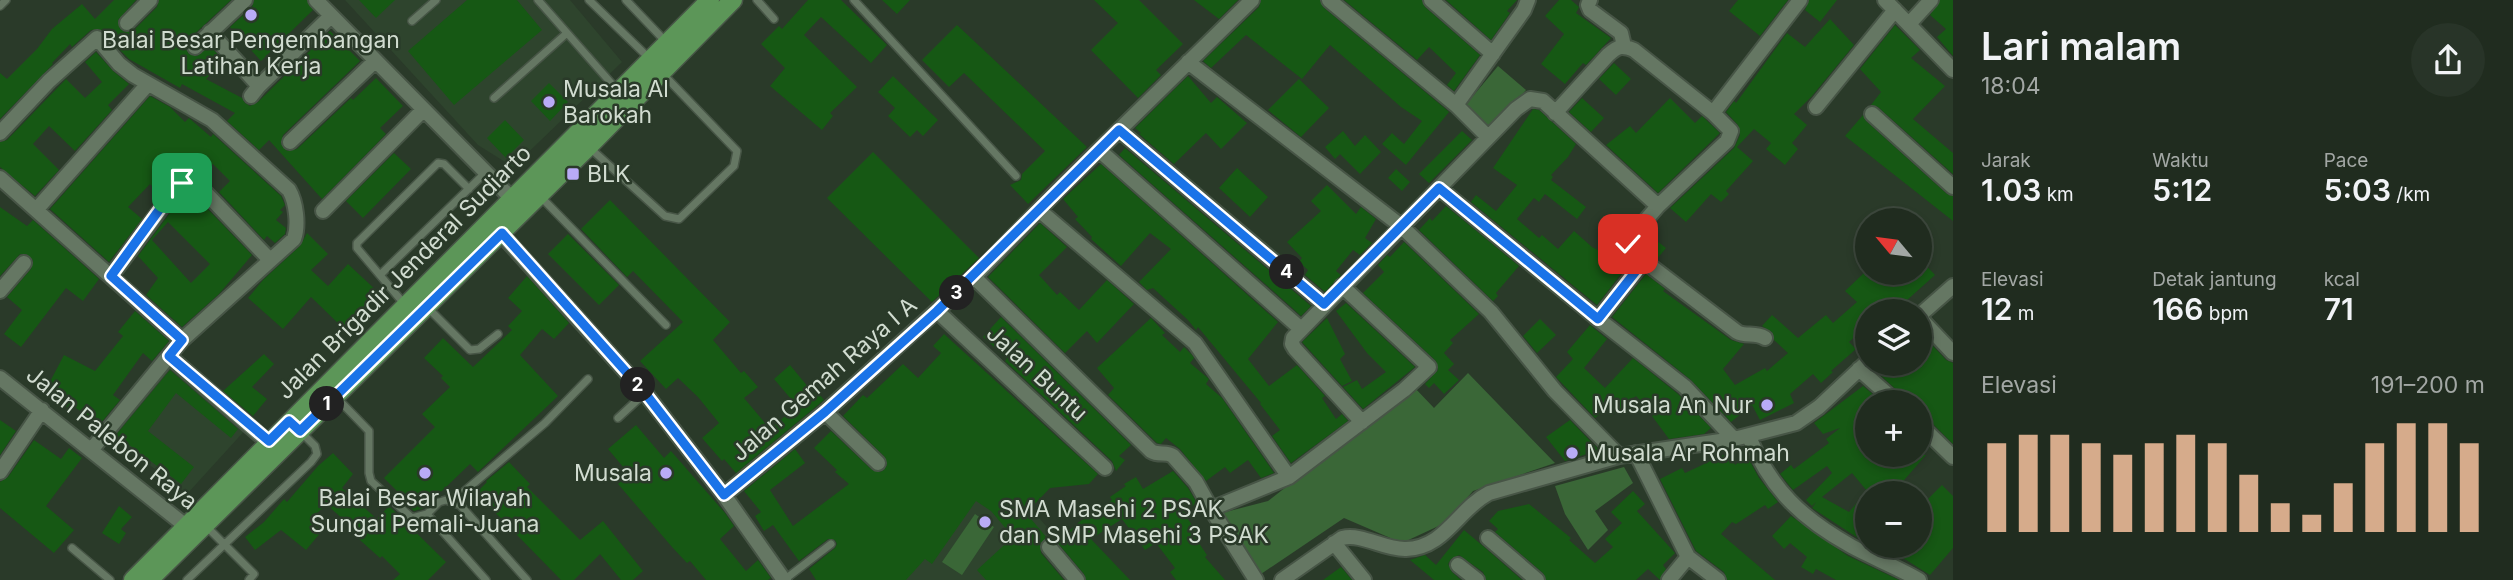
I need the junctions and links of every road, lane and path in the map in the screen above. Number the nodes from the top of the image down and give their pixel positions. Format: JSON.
{"nodes":[{"id":1,"x":6,"y":0,"type":"edge"},
{"id":2,"x":150,"y":0,"type":"edge"},
{"id":3,"x":245,"y":0,"type":"edge"},
{"id":4,"x":316,"y":0,"type":"edge"},
{"id":5,"x":436,"y":0,"type":"edge"},
{"id":6,"x":538,"y":0,"type":"edge"},
{"id":7,"x":589,"y":0,"type":"edge"},
{"id":8,"x":626,"y":0,"type":"edge"},
{"id":9,"x":733,"y":0,"type":"edge"},
{"id":10,"x":757,"y":0,"type":"edge"},
{"id":11,"x":854,"y":0,"type":"edge"},
{"id":12,"x":1252,"y":0,"type":"edge"},
{"id":13,"x":1329,"y":0,"type":"edge"},
{"id":14,"x":1431,"y":0,"type":"edge"},
{"id":15,"x":1528,"y":0,"type":"edge"},
{"id":16,"x":1590,"y":0,"type":"edge"},
{"id":17,"x":1800,"y":0,"type":"edge"},
{"id":18,"x":1931,"y":0,"type":"edge"},
{"id":19,"x":709,"y":5,"type":"edge"},
{"id":20,"x":1890,"y":5,"type":"edge"},
{"id":21,"x":0,"y":6,"type":"edge"},
{"id":22,"x":331,"y":16,"type":"junction"},
{"id":23,"x":774,"y":19,"type":"dead end"},
{"id":24,"x":412,"y":21,"type":"dead end"},
{"id":25,"x":127,"y":23,"type":"dead end"},
{"id":26,"x":1909,"y":24,"type":"junction"},
{"id":27,"x":209,"y":32,"type":"junction"},
{"id":28,"x":567,"y":33,"type":"junction"},
{"id":29,"x":1624,"y":46,"type":"junction"},
{"id":30,"x":195,"y":47,"type":"dead end"},
{"id":31,"x":673,"y":49,"type":"junction"},
{"id":32,"x":1493,"y":54,"type":"junction"},
{"id":33,"x":375,"y":61,"type":"junction"},
{"id":34,"x":1188,"y":62,"type":"junction"},
{"id":35,"x":655,"y":66,"type":"junction"},
{"id":36,"x":1953,"y":70,"type":"edge"},
{"id":37,"x":148,"y":84,"type":"junction"},
{"id":38,"x":624,"y":98,"type":"junction"},
{"id":39,"x":494,"y":99,"type":"dead end"},
{"id":40,"x":1456,"y":105,"type":"junction"},
{"id":41,"x":1816,"y":107,"type":"dead end"},
{"id":42,"x":423,"y":110,"type":"junction"},
{"id":43,"x":1555,"y":113,"type":"junction"},
{"id":44,"x":1713,"y":113,"type":"junction"},
{"id":45,"x":1872,"y":114,"type":"dead end"},
{"id":46,"x":1119,"y":130,"type":"junction"},
{"id":47,"x":0,"y":133,"type":"edge"},
{"id":48,"x":1488,"y":137,"type":"junction"},
{"id":49,"x":290,"y":142,"type":"dead end"},
{"id":50,"x":588,"y":147,"type":"junction"},
{"id":51,"x":1099,"y":150,"type":"junction"},
{"id":52,"x":486,"y":172,"type":"junction"},
{"id":53,"x":1016,"y":176,"type":"dead end"},
{"id":54,"x":0,"y":178,"type":"edge"},
{"id":55,"x":1953,"y":187,"type":"edge"},
{"id":56,"x":1439,"y":188,"type":"junction"},
{"id":57,"x":469,"y":189,"type":"junction"},
{"id":58,"x":534,"y":189,"type":"junction"},
{"id":59,"x":518,"y":205,"type":"junction"},
{"id":60,"x":1658,"y":206,"type":"junction"},
{"id":61,"x":36,"y":210,"type":"junction"},
{"id":62,"x":1039,"y":210,"type":"junction"},
{"id":63,"x":323,"y":211,"type":"dead end"},
{"id":64,"x":1401,"y":226,"type":"junction"},
{"id":65,"x":495,"y":227,"type":"junction"},
{"id":66,"x":270,"y":260,"type":"junction"},
{"id":67,"x":1644,"y":261,"type":"junction"},
{"id":68,"x":24,"y":263,"type":"dead end"},
{"id":69,"x":380,"y":275,"type":"junction"},
{"id":70,"x":111,"y":276,"type":"junction"},
{"id":71,"x":974,"y":277,"type":"junction"},
{"id":72,"x":1342,"y":286,"type":"junction"},
{"id":73,"x":1953,"y":286,"type":"edge"},
{"id":74,"x":0,"y":291,"type":"edge"},
{"id":75,"x":1324,"y":304,"type":"junction"},
{"id":76,"x":1932,"y":305,"type":"edge"},
{"id":77,"x":416,"y":306,"type":"junction"},
{"id":78,"x":937,"y":311,"type":"junction"},
{"id":79,"x":1598,"y":319,"type":"junction"},
{"id":80,"x":666,"y":324,"type":"dead end"},
{"id":81,"x":1301,"y":329,"type":"junction"},
{"id":82,"x":1932,"y":329,"type":"edge"},
{"id":83,"x":498,"y":334,"type":"dead end"},
{"id":84,"x":1765,"y":338,"type":"dead end"},
{"id":85,"x":182,"y":340,"type":"junction"},
{"id":86,"x":1953,"y":353,"type":"edge"},
{"id":87,"x":169,"y":356,"type":"junction"},
{"id":88,"x":1855,"y":372,"type":"edge"},
{"id":89,"x":1873,"y":376,"type":"edge"},
{"id":90,"x":0,"y":378,"type":"edge"},
{"id":91,"x":588,"y":379,"type":"dead end"},
{"id":92,"x":1885,"y":390,"type":"edge"},
{"id":93,"x":330,"y":391,"type":"junction"},
{"id":94,"x":645,"y":393,"type":"junction"},
{"id":95,"x":42,"y":410,"type":"junction"},
{"id":96,"x":825,"y":412,"type":"junction"},
{"id":97,"x":618,"y":418,"type":"dead end"},
{"id":98,"x":1362,"y":422,"type":"junction"},
{"id":99,"x":295,"y":426,"type":"junction"},
{"id":100,"x":1932,"y":437,"type":"edge"},
{"id":101,"x":1742,"y":438,"type":"junction"},
{"id":102,"x":274,"y":447,"type":"junction"},
{"id":103,"x":92,"y":449,"type":"junction"},
{"id":104,"x":1636,"y":453,"type":"junction"},
{"id":105,"x":1619,"y":456,"type":"junction"},
{"id":106,"x":1953,"y":457,"type":"edge"},
{"id":107,"x":878,"y":463,"type":"dead end"},
{"id":108,"x":1105,"y":468,"type":"dead end"},
{"id":109,"x":0,"y":472,"type":"edge"},
{"id":110,"x":1289,"y":477,"type":"junction"},
{"id":111,"x":724,"y":495,"type":"junction"},
{"id":112,"x":453,"y":501,"type":"junction"},
{"id":113,"x":1211,"y":509,"type":"junction"},
{"id":114,"x":427,"y":514,"type":"junction"},
{"id":115,"x":196,"y":525,"type":"junction"},
{"id":116,"x":1488,"y":538,"type":"dead end"},
{"id":117,"x":1334,"y":542,"type":"junction"},
{"id":118,"x":224,"y":543,"type":"junction"},
{"id":119,"x":831,"y":544,"type":"dead end"},
{"id":120,"x":1049,"y":547,"type":"dead end"},
{"id":121,"x":72,"y":548,"type":"dead end"},
{"id":122,"x":1688,"y":557,"type":"junction"},
{"id":123,"x":1458,"y":565,"type":"dead end"},
{"id":124,"x":110,"y":580,"type":"edge"},
{"id":125,"x":133,"y":580,"type":"edge"},
{"id":126,"x":149,"y":580,"type":"edge"},
{"id":127,"x":187,"y":580,"type":"edge"},
{"id":128,"x":249,"y":580,"type":"edge"},
{"id":129,"x":486,"y":580,"type":"edge"},
{"id":130,"x":527,"y":580,"type":"edge"},
{"id":131,"x":784,"y":580,"type":"edge"},
{"id":132,"x":1077,"y":580,"type":"edge"},
{"id":133,"x":1256,"y":580,"type":"edge"},
{"id":134,"x":1282,"y":580,"type":"edge"},
{"id":135,"x":1364,"y":580,"type":"edge"},
{"id":136,"x":1477,"y":580,"type":"edge"},
{"id":137,"x":1537,"y":580,"type":"edge"},
{"id":138,"x":1668,"y":580,"type":"edge"},
{"id":139,"x":1718,"y":580,"type":"edge"},
{"id":140,"x":1919,"y":580,"type":"edge"}],
"edges":[{"from":1,"to":21,"type":"lane"},
{"from":2,"to":25,"type":"street"},
{"from":3,"to":27,"type":"street"},
{"from":4,"to":22,"type":"street"},
{"from":5,"to":24,"type":"lane"},
{"from":6,"to":28,"type":"lane"},
{"from":7,"to":35,"type":"lane"},
{"from":8,"to":31,"type":"lane"},
{"from":9,"to":19,"type":"main road","name":"Jalan Brigadir Jenderal Sudiarto"},
{"from":10,"to":23,"type":"lane"},
{"from":11,"to":53,"type":"lane"},
{"from":12,"to":34,"type":"street","name":"Jalan Gemah Raya I A"},
{"from":13,"to":40,"type":"street"},
{"from":14,"to":32,"type":"street"},
{"from":15,"to":32,"type":"street"},
{"from":16,"to":29,"type":"street"},
{"from":17,"to":44,"type":"street"},
{"from":18,"to":26,"type":"street"},
{"from":19,"to":31,"type":"main road","name":"Jalan Brigadir Jenderal Sudiarto"},
{"from":20,"to":26,"type":"street"},
{"from":20,"to":41,"type":"street"},
{"from":22,"to":27,"type":"street"},
{"from":22,"to":33,"type":"street"},
{"from":26,"to":36,"type":"street"},
{"from":27,"to":30,"type":"street"},
{"from":28,"to":38,"type":"lane"},
{"from":28,"to":39,"type":"lane"},
{"from":29,"to":43,"type":"street"},
{"from":29,"to":44,"type":"street"},
{"from":31,"to":35,"type":"main road","name":"Jalan Brigadir Jenderal Sudiarto"},
{"from":32,"to":40,"type":"street"},
{"from":33,"to":42,"type":"street"},
{"from":33,"to":49,"type":"street"},
{"from":34,"to":46,"type":"street","name":"Jalan Gemah Raya I A"},
{"from":34,"to":64,"type":"street"},
{"from":35,"to":38,"type":"main road","name":"Jalan Brigadir Jenderal Sudiarto"},
{"from":35,"to":50,"type":"lane"},
{"from":37,"to":47,"type":"street"},
{"from":37,"to":61,"type":"street"},
{"from":37,"to":66,"type":"street"},
{"from":38,"to":50,"type":"main road","name":"Jalan Brigadir Jenderal Sudiarto"},
{"from":38,"to":58,"type":"main road","name":"Jalan Brigadir Jenderal Sudiarto"},
{"from":40,"to":48,"type":"street"},
{"from":42,"to":52,"type":"street"},
{"from":42,"to":63,"type":"street"},
{"from":43,"to":48,"type":"street"},
{"from":43,"to":60,"type":"street"},
{"from":44,"to":60,"type":"street"},
{"from":45,"to":55,"type":"street"},
{"from":46,"to":51,"type":"street","name":"Jalan Gemah Raya I A"},
{"from":46,"to":75,"type":"street"},
{"from":48,"to":56,"type":"street"},
{"from":50,"to":58,"type":"main road","name":"Jalan Brigadir Jenderal Sudiarto"},
{"from":51,"to":62,"type":"street","name":"Jalan Gemah Raya I A"},
{"from":51,"to":81,"type":"street"},
{"from":52,"to":57,"type":"lane"},
{"from":52,"to":59,"type":"street"},
{"from":54,"to":61,"type":"street"},
{"from":56,"to":64,"type":"street"},
{"from":56,"to":79,"type":"street"},
{"from":57,"to":69,"type":"lane"},
{"from":57,"to":69,"type":"lane"},
{"from":58,"to":59,"type":"main road","name":"Jalan Brigadir Jenderal Sudiarto"},
{"from":58,"to":80,"type":"lane"},
{"from":59,"to":65,"type":"main road","name":"Jalan Brigadir Jenderal Sudiarto"},
{"from":60,"to":67,"type":"street"},
{"from":61,"to":70,"type":"street"},
{"from":62,"to":71,"type":"street","name":"Jalan Gemah Raya I A"},
{"from":62,"to":110,"type":"street"},
{"from":64,"to":72,"type":"street"},
{"from":64,"to":105,"type":"street"},
{"from":65,"to":77,"type":"main road","name":"Jalan Brigadir Jenderal Sudiarto"},
{"from":65,"to":94,"type":"street"},
{"from":66,"to":70,"type":"street"},
{"from":66,"to":85,"type":"street"},
{"from":67,"to":79,"type":"street"},
{"from":67,"to":84,"type":"street"},
{"from":68,"to":74,"type":"street"},
{"from":69,"to":77,"type":"lane"},
{"from":70,"to":85,"type":"street"},
{"from":71,"to":78,"type":"street","name":"Jalan Gemah Raya I A"},
{"from":71,"to":113,"type":"street"},
{"from":72,"to":75,"type":"street"},
{"from":72,"to":98,"type":"street"},
{"from":73,"to":76,"type":"street"},
{"from":75,"to":81,"type":"street"},
{"from":77,"to":83,"type":"lane"},
{"from":77,"to":93,"type":"main road","name":"Jalan Brigadir Jenderal Sudiarto"},
{"from":78,"to":96,"type":"street","name":"Jalan Gemah Raya I A"},
{"from":78,"to":108,"type":"street","name":"Jalan Buntu"},
{"from":79,"to":101,"type":"street"},
{"from":81,"to":98,"type":"street"},
{"from":82,"to":86,"type":"street"},
{"from":85,"to":87,"type":"street"},
{"from":87,"to":102,"type":"street"},
{"from":87,"to":103,"type":"street"},
{"from":88,"to":101,"type":"street"},
{"from":89,"to":92,"type":"street"},
{"from":90,"to":95,"type":"street","name":"Jalan Palebon Raya"},
{"from":91,"to":112,"type":"lane"},
{"from":93,"to":99,"type":"main road","name":"Jalan Brigadir Jenderal Sudiarto"},
{"from":93,"to":114,"type":"lane"},
{"from":94,"to":97,"type":"lane"},
{"from":94,"to":111,"type":"street"},
{"from":95,"to":103,"type":"street","name":"Jalan Palebon Raya"},
{"from":95,"to":109,"type":"street"},
{"from":96,"to":107,"type":"street"},
{"from":96,"to":111,"type":"street","name":"Jalan Gemah Raya I A"},
{"from":98,"to":110,"type":"street"},
{"from":99,"to":102,"type":"main road","name":"Jalan Brigadir Jenderal Sudiarto"},
{"from":99,"to":118,"type":"lane"},
{"from":100,"to":106,"type":"street"},
{"from":101,"to":104,"type":"street"},
{"from":101,"to":140,"type":"street"},
{"from":102,"to":115,"type":"main road","name":"Jalan Brigadir Jenderal Sudiarto"},
{"from":103,"to":115,"type":"street","name":"Jalan Palebon Raya"},
{"from":104,"to":105,"type":"street"},
{"from":104,"to":122,"type":"street"},
{"from":105,"to":117,"type":"street"},
{"from":110,"to":113,"type":"street"},
{"from":111,"to":131,"type":"street"},
{"from":112,"to":114,"type":"lane"},
{"from":112,"to":130,"type":"lane"},
{"from":113,"to":133,"type":"street"},
{"from":114,"to":129,"type":"lane"},
{"from":115,"to":118,"type":"lane"},
{"from":115,"to":125,"type":"main road","name":"Jalan Brigadir Jenderal Sudiarto"},
{"from":115,"to":126,"type":"main road","name":"Jalan Brigadir Jenderal Sudiarto"},
{"from":116,"to":137,"type":"street"},
{"from":117,"to":134,"type":"street"},
{"from":117,"to":135,"type":"street"},
{"from":118,"to":127,"type":"lane"},
{"from":118,"to":128,"type":"lane"},
{"from":119,"to":131,"type":"lane"},
{"from":120,"to":132,"type":"street"},
{"from":121,"to":124,"type":"lane"},
{"from":122,"to":138,"type":"street"},
{"from":122,"to":139,"type":"street"},
{"from":123,"to":136,"type":"street"}]}
